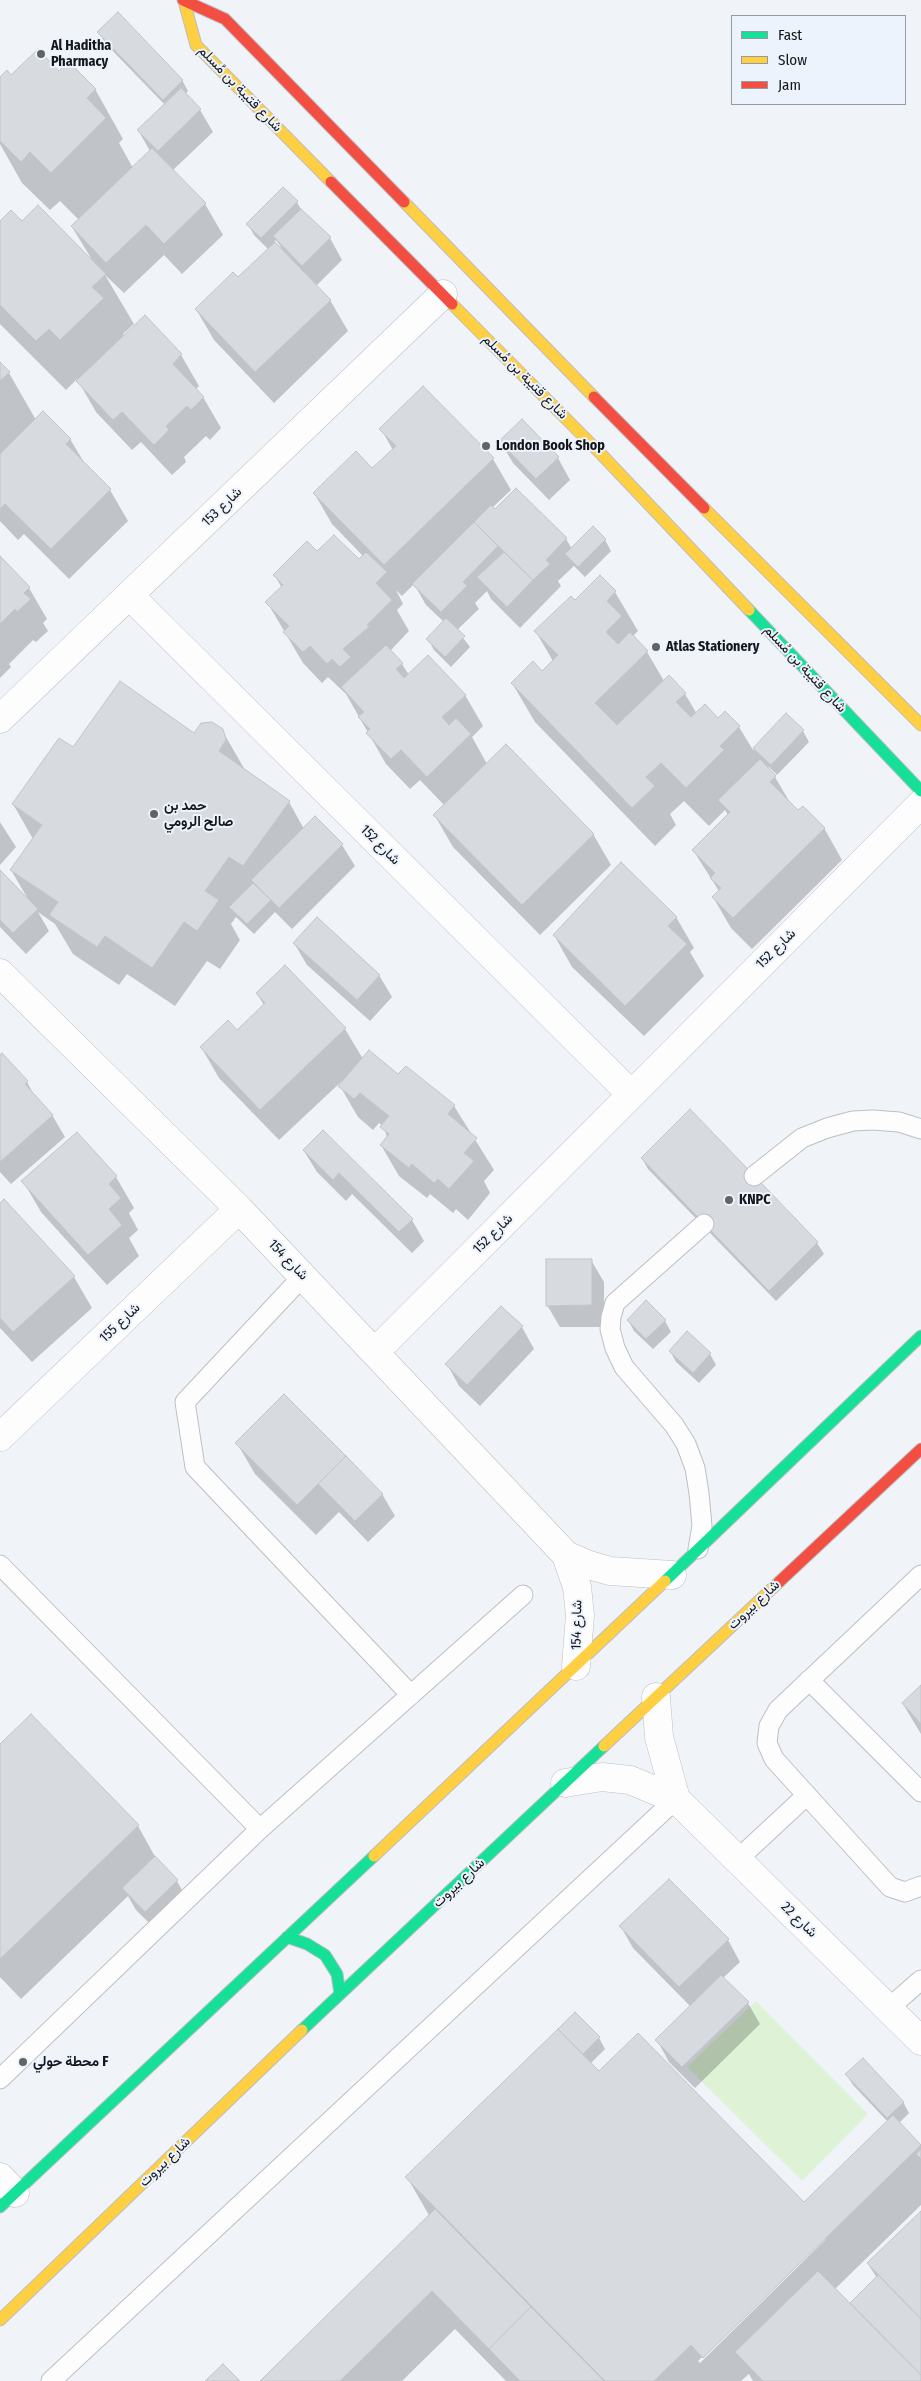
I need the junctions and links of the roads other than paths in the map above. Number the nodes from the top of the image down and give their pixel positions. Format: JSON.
{"nodes":[{"id":1,"x":184,"y":0,"type":"edge"},
{"id":2,"x":443,"y":294,"type":"junction"},
{"id":3,"x":130,"y":596,"type":"junction"},
{"id":4,"x":0,"y":719,"type":"edge"},
{"id":5,"x":921,"y":725,"type":"edge"},
{"id":6,"x":921,"y":791,"type":"edge"},
{"id":7,"x":921,"y":804,"type":"edge"},
{"id":8,"x":0,"y":973,"type":"edge"},
{"id":9,"x":631,"y":1094,"type":"junction"},
{"id":10,"x":921,"y":1129,"type":"edge"},
{"id":11,"x":754,"y":1176,"type":"dead end"},
{"id":12,"x":239,"y":1209,"type":"junction"},
{"id":13,"x":704,"y":1224,"type":"dead end"},
{"id":14,"x":303,"y":1276,"type":"junction"},
{"id":15,"x":921,"y":1336,"type":"edge"},
{"id":16,"x":376,"y":1351,"type":"junction"},
{"id":17,"x":0,"y":1437,"type":"edge"},
{"id":18,"x":921,"y":1448,"type":"edge"},
{"id":19,"x":698,"y":1549,"type":"junction"},
{"id":20,"x":566,"y":1555,"type":"junction"},
{"id":21,"x":0,"y":1564,"type":"edge"},
{"id":22,"x":672,"y":1575,"type":"junction"},
{"id":23,"x":921,"y":1575,"type":"edge"},
{"id":24,"x":523,"y":1596,"type":"dead end"},
{"id":25,"x":576,"y":1666,"type":"junction"},
{"id":26,"x":809,"y":1680,"type":"junction"},
{"id":27,"x":411,"y":1695,"type":"junction"},
{"id":28,"x":656,"y":1697,"type":"junction"},
{"id":29,"x":565,"y":1783,"type":"junction"},
{"id":30,"x":921,"y":1792,"type":"edge"},
{"id":31,"x":807,"y":1795,"type":"junction"},
{"id":32,"x":676,"y":1799,"type":"junction"},
{"id":33,"x":260,"y":1829,"type":"junction"},
{"id":34,"x":737,"y":1860,"type":"junction"},
{"id":35,"x":921,"y":1886,"type":"edge"},
{"id":36,"x":287,"y":1937,"type":"junction"},
{"id":37,"x":921,"y":1980,"type":"edge"},
{"id":38,"x":340,"y":1994,"type":"junction"},
{"id":39,"x":889,"y":2008,"type":"junction"},
{"id":40,"x":921,"y":2041,"type":"edge"},
{"id":41,"x":0,"y":2079,"type":"edge"},
{"id":42,"x":5,"y":2192,"type":"edge"},
{"id":43,"x":0,"y":2320,"type":"edge"},
{"id":44,"x":50,"y":2381,"type":"edge"}],
"edges":[{"from":1,"to":2,"type":"main road","name":"شارع قتيبة بن مُسلم"},
{"from":1,"to":5,"type":"main road","name":"شارع قتيبة بن مُسلم"},
{"from":2,"to":3,"type":"street","name":"شارع 153"},
{"from":2,"to":6,"type":"main road","name":"شارع قتيبة بن مُسلم"},
{"from":3,"to":4,"type":"street","name":"شارع 153"},
{"from":3,"to":9,"type":"street","name":"شارع 152"},
{"from":7,"to":9,"type":"street","name":"شارع 152"},
{"from":8,"to":12,"type":"street","name":"شارع 154"},
{"from":9,"to":16,"type":"street","name":"شارع 152"},
{"from":10,"to":11,"type":"lane"},
{"from":12,"to":14,"type":"street","name":"شارع 154"},
{"from":12,"to":17,"type":"street","name":"شارع 155"},
{"from":13,"to":19,"type":"lane"},
{"from":14,"to":16,"type":"street","name":"شارع 154"},
{"from":14,"to":27,"type":"lane"},
{"from":15,"to":19,"type":"main road"},
{"from":16,"to":20,"type":"street","name":"شارع 154"},
{"from":18,"to":28,"type":"main road","name":"شارع بيروت"},
{"from":19,"to":22,"type":"main road"},
{"from":20,"to":22,"type":"street","name":"شارع 154"},
{"from":20,"to":25,"type":"street","name":"شارع 154"},
{"from":21,"to":33,"type":"lane"},
{"from":22,"to":25,"type":"main road"},
{"from":23,"to":26,"type":"lane"},
{"from":24,"to":27,"type":"lane"},
{"from":25,"to":36,"type":"main road"},
{"from":26,"to":30,"type":"lane"},
{"from":26,"to":31,"type":"lane"},
{"from":27,"to":33,"type":"lane"},
{"from":28,"to":29,"type":"main road","name":"شارع بيروت"},
{"from":28,"to":32,"type":"street","name":"شارع 22"},
{"from":29,"to":32,"type":"street","name":"شارع 22"},
{"from":29,"to":38,"type":"main road","name":"شارع بيروت"},
{"from":31,"to":34,"type":"lane"},
{"from":31,"to":35,"type":"lane"},
{"from":32,"to":34,"type":"street","name":"شارع 22"},
{"from":32,"to":44,"type":"lane"},
{"from":33,"to":41,"type":"lane"},
{"from":34,"to":39,"type":"street","name":"شارع 22"},
{"from":36,"to":38,"type":"main road"},
{"from":36,"to":42,"type":"main road"},
{"from":37,"to":39,"type":"lane"},
{"from":38,"to":43,"type":"main road","name":"شارع بيروت"},
{"from":39,"to":40,"type":"street","name":"شارع 22"}]}
